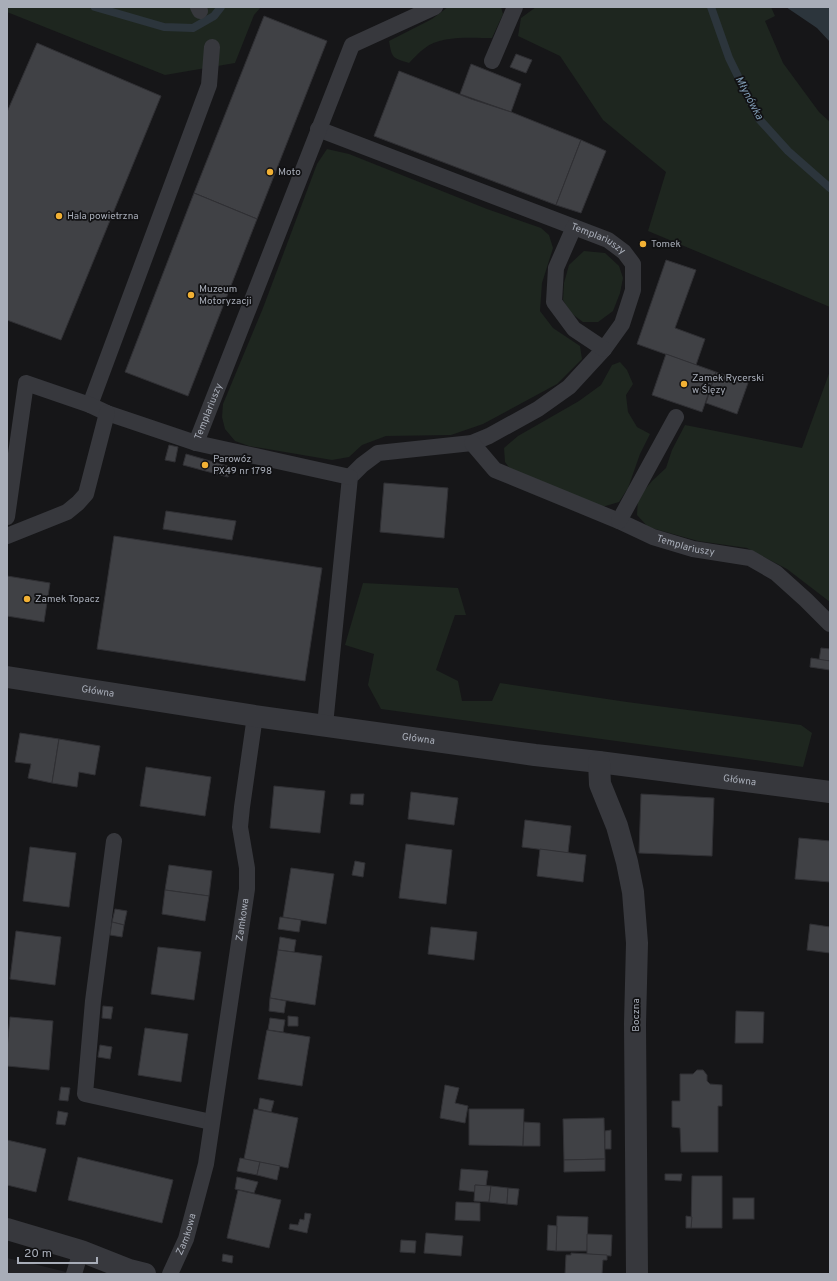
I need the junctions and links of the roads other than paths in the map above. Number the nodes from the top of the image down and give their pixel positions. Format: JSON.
{"nodes":[{"id":1,"x":435,"y":7,"type":"edge"},
{"id":2,"x":515,"y":7,"type":"edge"},
{"id":3,"x":212,"y":47,"type":"dead end"},
{"id":4,"x":492,"y":61,"type":"dead end"},
{"id":5,"x":318,"y":129,"type":"junction"},
{"id":6,"x":574,"y":227,"type":"junction"},
{"id":7,"x":604,"y":349,"type":"junction"},
{"id":8,"x":90,"y":405,"type":"junction"},
{"id":9,"x":107,"y":413,"type":"junction"},
{"id":10,"x":676,"y":417,"type":"dead end"},
{"id":11,"x":196,"y":443,"type":"junction"},
{"id":12,"x":472,"y":443,"type":"junction"},
{"id":13,"x":350,"y":476,"type":"junction"},
{"id":14,"x":7,"y":517,"type":"edge"},
{"id":15,"x":618,"y":521,"type":"junction"},
{"id":16,"x":7,"y":536,"type":"edge"},
{"id":17,"x":830,"y":624,"type":"edge"},
{"id":18,"x":7,"y":677,"type":"edge"},
{"id":19,"x":254,"y":716,"type":"junction"},
{"id":20,"x":325,"y":725,"type":"junction"},
{"id":21,"x":599,"y":762,"type":"junction"},
{"id":22,"x":830,"y":792,"type":"edge"},
{"id":23,"x":114,"y":841,"type":"dead end"},
{"id":24,"x":211,"y":1122,"type":"junction"},
{"id":25,"x":7,"y":1229,"type":"edge"},
{"id":26,"x":81,"y":1251,"type":"junction"},
{"id":27,"x":74,"y":1274,"type":"edge"},
{"id":28,"x":145,"y":1274,"type":"edge"},
{"id":29,"x":170,"y":1274,"type":"edge"},
{"id":30,"x":637,"y":1274,"type":"edge"}],
"edges":[{"from":1,"to":5,"type":"lane","name":"Templariuszy"},
{"from":2,"to":4,"type":"lane"},
{"from":3,"to":8,"type":"lane"},
{"from":5,"to":6,"type":"lane","name":"Templariuszy"},
{"from":5,"to":11,"type":"lane","name":"Templariuszy"},
{"from":6,"to":7,"type":"lane"},
{"from":6,"to":7,"type":"lane","name":"Templariuszy"},
{"from":7,"to":12,"type":"lane","name":"Templariuszy"},
{"from":8,"to":9,"type":"lane","name":"Templariuszy"},
{"from":8,"to":14,"type":"lane","name":"Templariuszy"},
{"from":9,"to":11,"type":"lane","name":"Templariuszy"},
{"from":9,"to":16,"type":"lane"},
{"from":10,"to":15,"type":"lane"},
{"from":11,"to":13,"type":"lane"},
{"from":12,"to":13,"type":"lane","name":"Templariuszy"},
{"from":12,"to":15,"type":"lane","name":"Templariuszy"},
{"from":13,"to":20,"type":"lane"},
{"from":15,"to":17,"type":"lane","name":"Templariuszy"},
{"from":18,"to":19,"type":"street","name":"Główna"},
{"from":19,"to":20,"type":"street","name":"Główna"},
{"from":19,"to":24,"type":"lane","name":"Zamkowa"},
{"from":20,"to":21,"type":"street","name":"Główna"},
{"from":21,"to":22,"type":"street","name":"Główna"},
{"from":21,"to":30,"type":"street","name":"Boczna"},
{"from":23,"to":24,"type":"lane"},
{"from":24,"to":29,"type":"lane","name":"Zamkowa"},
{"from":25,"to":26,"type":"street"},
{"from":26,"to":27,"type":"lane"},
{"from":26,"to":28,"type":"street"}]}
